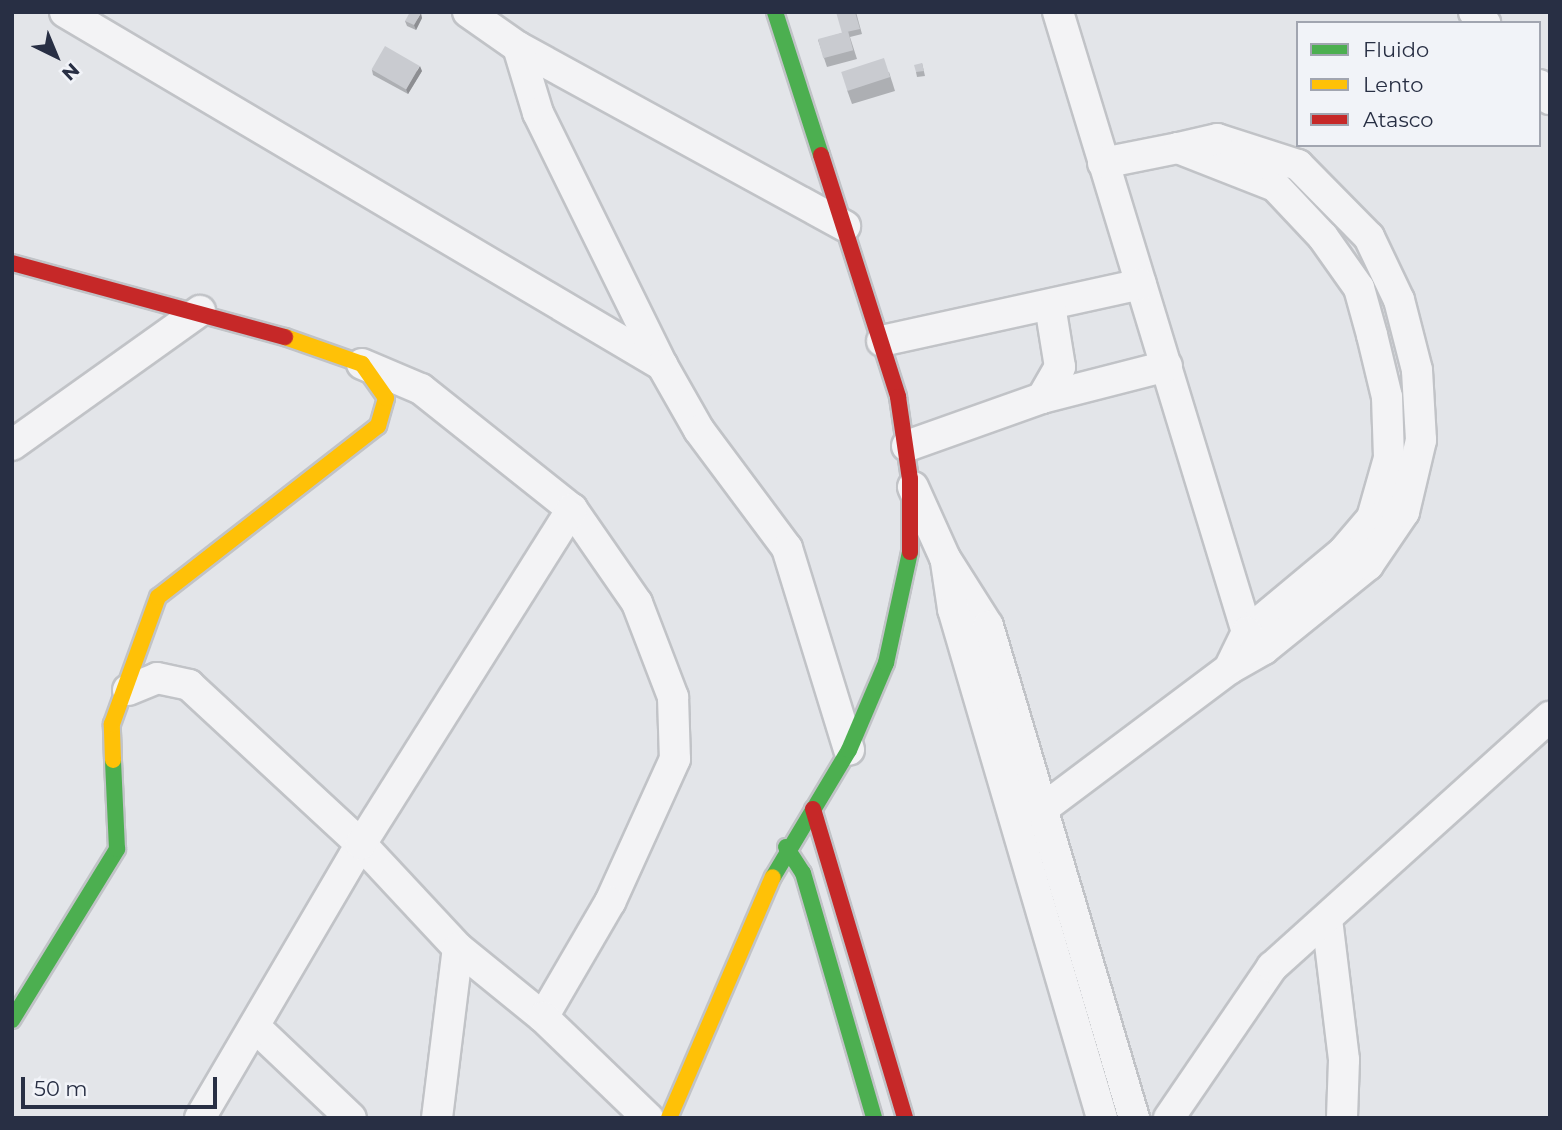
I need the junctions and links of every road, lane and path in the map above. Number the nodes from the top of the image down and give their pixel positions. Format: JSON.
{"nodes":[{"id":1,"x":65,"y":12,"type":"edge"},
{"id":2,"x":468,"y":12,"type":"edge"},
{"id":3,"x":775,"y":12,"type":"edge"},
{"id":4,"x":1058,"y":12,"type":"edge"},
{"id":5,"x":518,"y":47,"type":"junction"},
{"id":6,"x":1102,"y":163,"type":"junction"},
{"id":7,"x":845,"y":226,"type":"junction"},
{"id":8,"x":12,"y":263,"type":"edge"},
{"id":9,"x":1141,"y":284,"type":"junction"},
{"id":10,"x":1050,"y":305,"type":"junction"},
{"id":11,"x":200,"y":311,"type":"junction"},
{"id":12,"x":882,"y":341,"type":"junction"},
{"id":13,"x":362,"y":364,"type":"junction"},
{"id":14,"x":662,"y":365,"type":"junction"},
{"id":15,"x":1167,"y":366,"type":"junction"},
{"id":16,"x":1042,"y":398,"type":"junction"},
{"id":17,"x":12,"y":444,"type":"edge"},
{"id":18,"x":907,"y":446,"type":"junction"},
{"id":19,"x":910,"y":479,"type":"junction"},
{"id":20,"x":572,"y":509,"type":"junction"},
{"id":21,"x":945,"y":558,"type":"junction"},
{"id":22,"x":1256,"y":640,"type":"junction"},
{"id":23,"x":128,"y":690,"type":"junction"},
{"id":24,"x":1550,"y":717,"type":"edge"},
{"id":25,"x":849,"y":750,"type":"junction"},
{"id":26,"x":813,"y":810,"type":"junction"},
{"id":27,"x":1041,"y":810,"type":"junction"},
{"id":28,"x":361,"y":844,"type":"junction"},
{"id":29,"x":786,"y":847,"type":"junction"},
{"id":30,"x":1327,"y":919,"type":"junction"},
{"id":31,"x":458,"y":948,"type":"junction"},
{"id":32,"x":543,"y":1017,"type":"junction"},
{"id":33,"x":12,"y":1020,"type":"edge"},
{"id":34,"x":255,"y":1027,"type":"junction"},
{"id":35,"x":200,"y":1118,"type":"edge"},
{"id":36,"x":351,"y":1118,"type":"edge"},
{"id":37,"x":437,"y":1118,"type":"edge"},
{"id":38,"x":648,"y":1118,"type":"edge"},
{"id":39,"x":669,"y":1118,"type":"edge"},
{"id":40,"x":874,"y":1118,"type":"edge"},
{"id":41,"x":905,"y":1118,"type":"edge"},
{"id":42,"x":1102,"y":1118,"type":"edge"},
{"id":43,"x":1134,"y":1118,"type":"edge"},
{"id":44,"x":1169,"y":1118,"type":"edge"},
{"id":45,"x":1342,"y":1118,"type":"edge"}],
"edges":[{"from":1,"to":14,"type":"street"},
{"from":2,"to":5,"type":"street"},
{"from":3,"to":7,"type":"street"},
{"from":4,"to":6,"type":"street"},
{"from":5,"to":7,"type":"street"},
{"from":5,"to":14,"type":"street"},
{"from":6,"to":9,"type":"street"},
{"from":6,"to":22,"type":"street"},
{"from":7,"to":12,"type":"street"},
{"from":8,"to":11,"type":"street"},
{"from":9,"to":10,"type":"street"},
{"from":9,"to":15,"type":"street"},
{"from":10,"to":12,"type":"street"},
{"from":10,"to":16,"type":"street"},
{"from":11,"to":13,"type":"street"},
{"from":11,"to":17,"type":"street"},
{"from":12,"to":18,"type":"street"},
{"from":13,"to":20,"type":"street"},
{"from":13,"to":23,"type":"street"},
{"from":14,"to":25,"type":"street"},
{"from":15,"to":16,"type":"street"},
{"from":15,"to":22,"type":"street"},
{"from":16,"to":18,"type":"street"},
{"from":18,"to":19,"type":"street"},
{"from":19,"to":21,"type":"street"},
{"from":19,"to":25,"type":"street"},
{"from":20,"to":28,"type":"street"},
{"from":20,"to":32,"type":"street"},
{"from":21,"to":27,"type":"street"},
{"from":21,"to":42,"type":"street"},
{"from":22,"to":27,"type":"street"},
{"from":23,"to":28,"type":"street"},
{"from":23,"to":33,"type":"street"},
{"from":24,"to":30,"type":"street"},
{"from":25,"to":26,"type":"street"},
{"from":26,"to":29,"type":"street"},
{"from":26,"to":41,"type":"street"},
{"from":27,"to":43,"type":"street"},
{"from":28,"to":31,"type":"street"},
{"from":28,"to":34,"type":"street"},
{"from":29,"to":39,"type":"street"},
{"from":29,"to":40,"type":"street"},
{"from":30,"to":44,"type":"street"},
{"from":30,"to":45,"type":"street"},
{"from":31,"to":32,"type":"street"},
{"from":31,"to":37,"type":"street"},
{"from":32,"to":38,"type":"street"},
{"from":34,"to":35,"type":"street"},
{"from":34,"to":36,"type":"street"}]}
